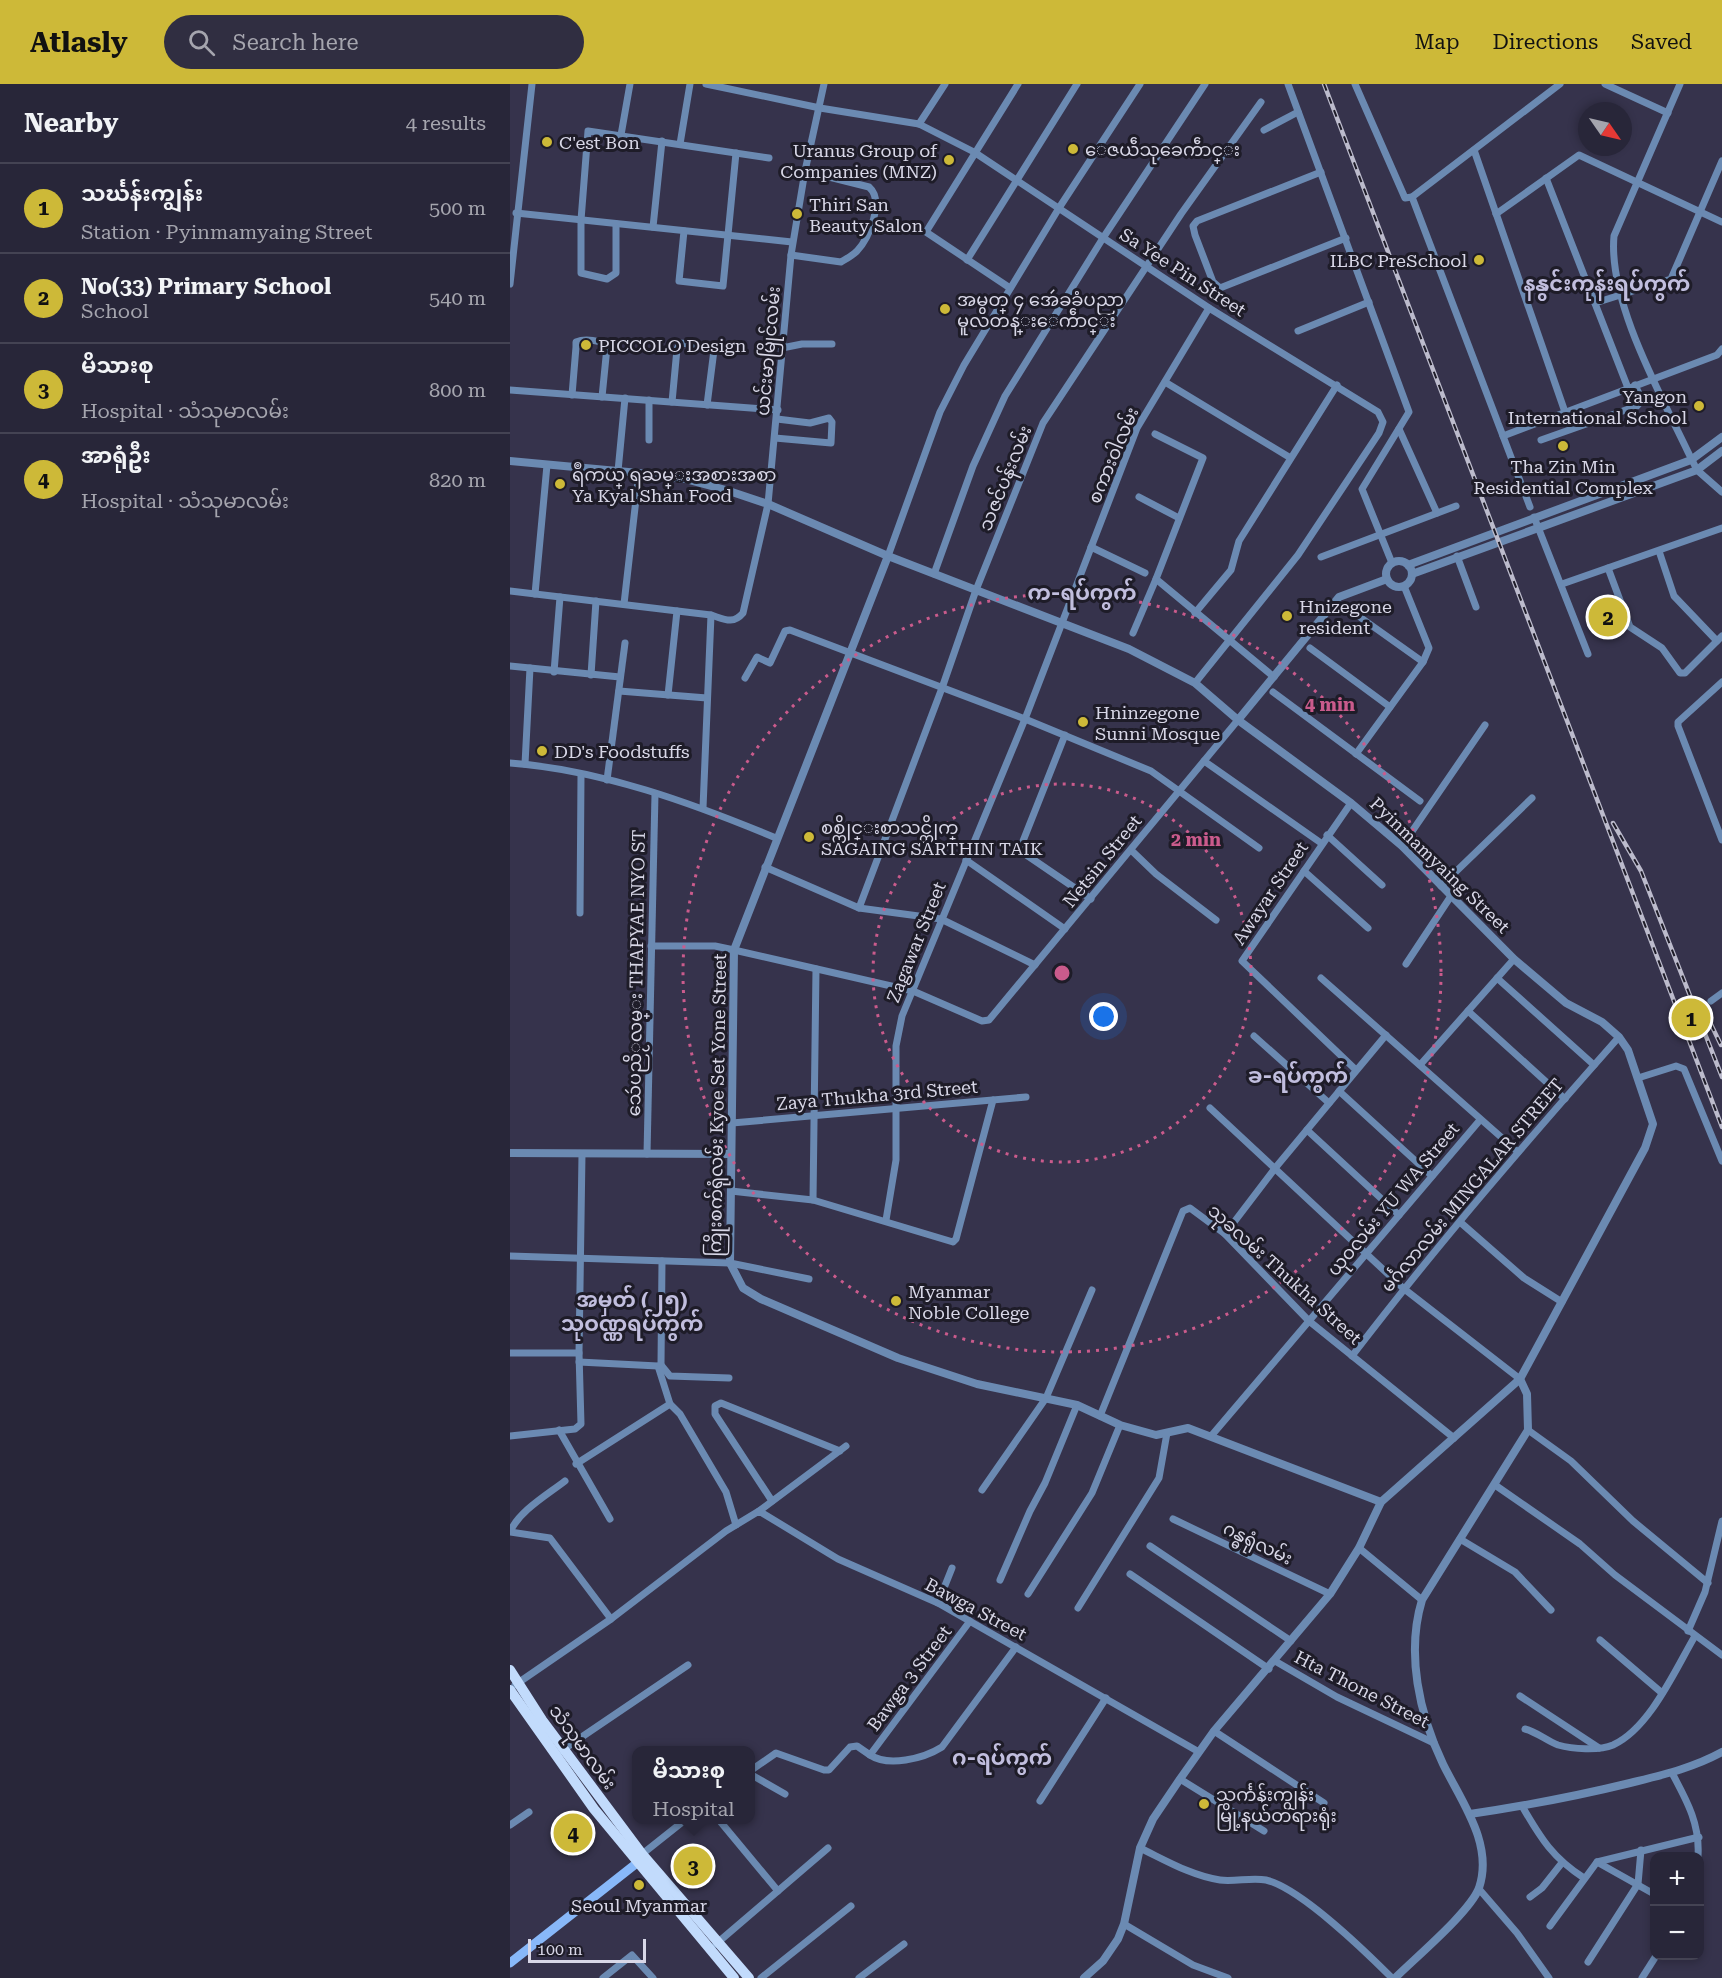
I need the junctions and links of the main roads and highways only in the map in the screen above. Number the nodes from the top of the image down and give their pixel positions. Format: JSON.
{"nodes":[{"id":1,"x":510,"y":1670,"type":"edge"},
{"id":2,"x":515,"y":1692,"type":"edge"},
{"id":3,"x":639,"y":1858,"type":"junction"},
{"id":4,"x":714,"y":1946,"type":"junction"},
{"id":5,"x":510,"y":1963,"type":"edge"},
{"id":6,"x":734,"y":1978,"type":"edge"},
{"id":7,"x":749,"y":1978,"type":"edge"}],
"edges":[{"from":1,"to":2,"type":"main road","name":"သံသုမာလမ်း"},
{"from":2,"to":3,"type":"main road","name":"သံသုမာလမ်း"},
{"from":3,"to":4,"type":"main road","name":"သံသုမာလမ်း"},
{"from":3,"to":5,"type":"main road"},
{"from":4,"to":6,"type":"main road","name":"သံသုမာလမ်း"},
{"from":4,"to":7,"type":"main road","name":"သံသုမာလမ်း"}]}
